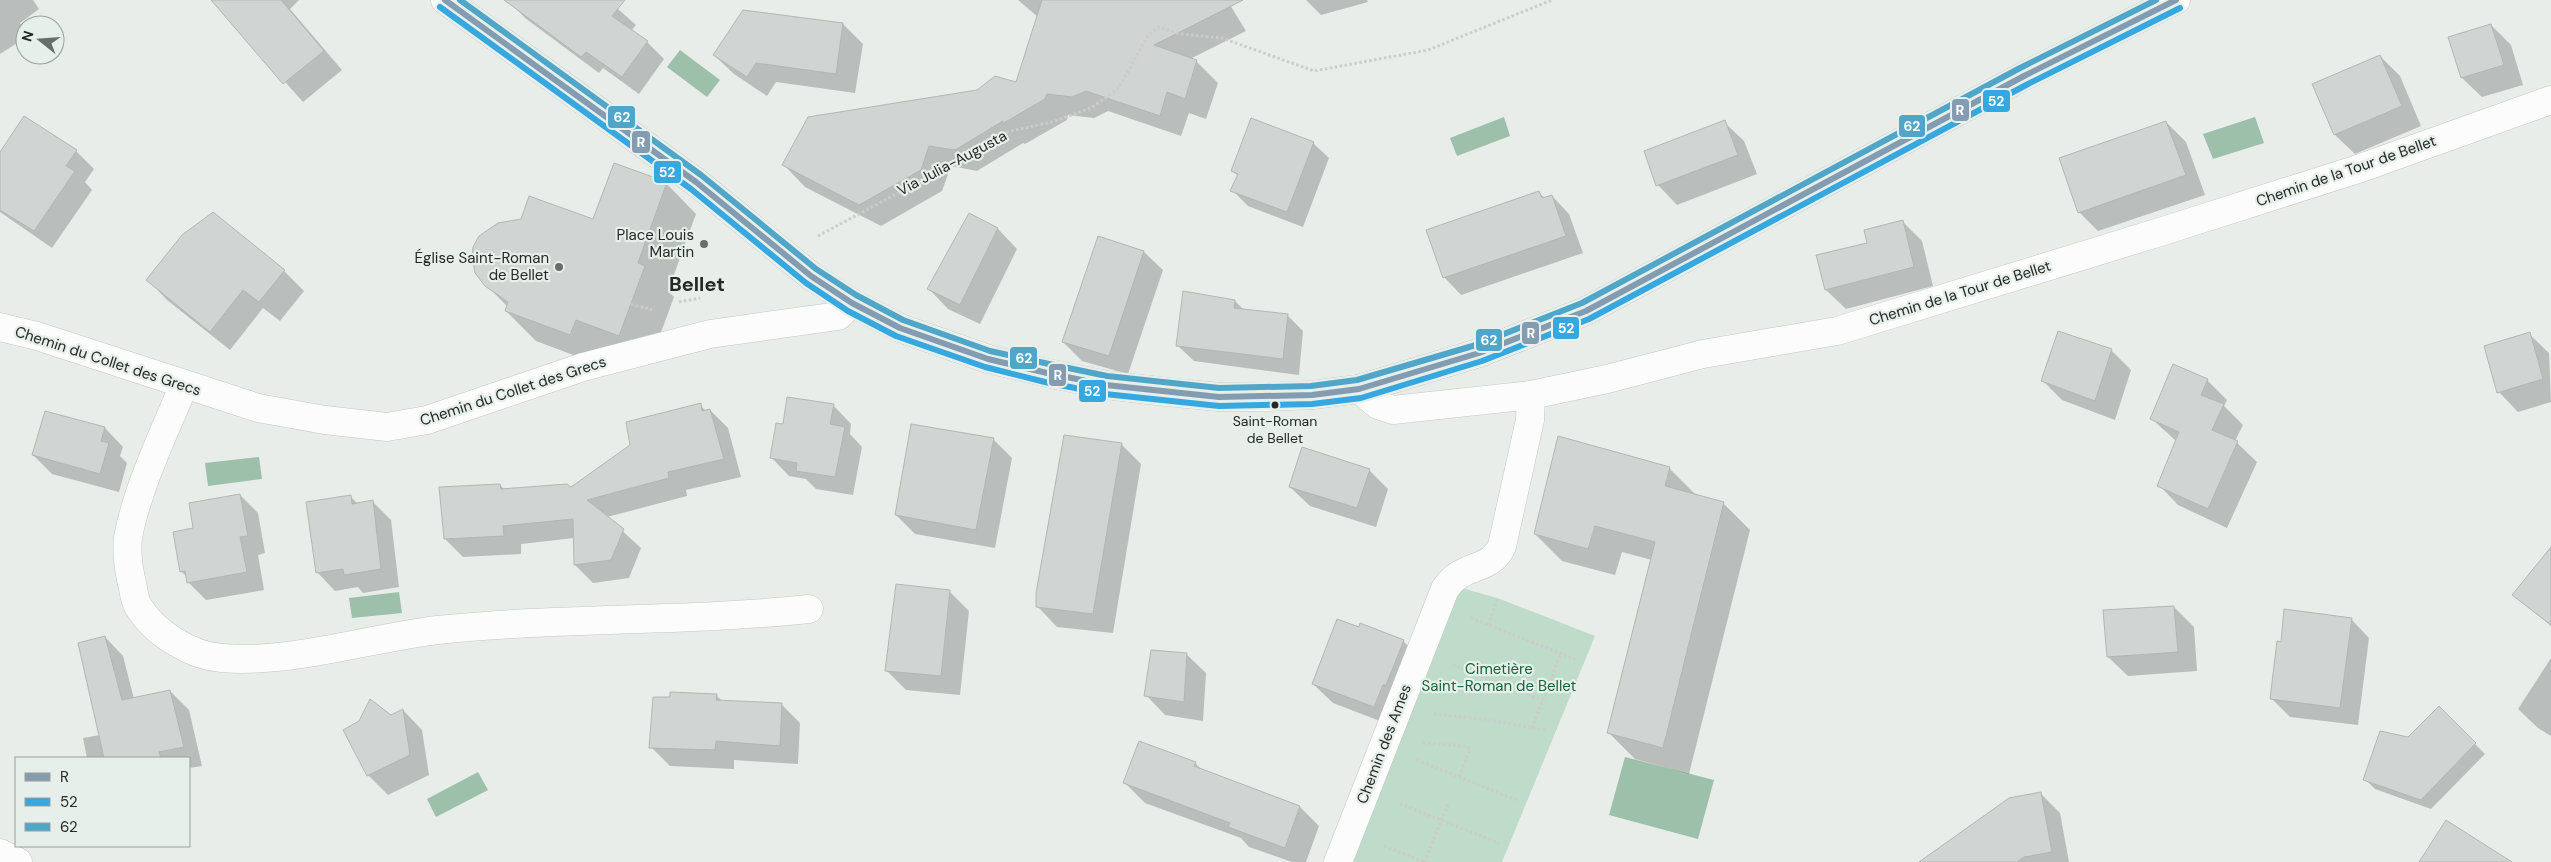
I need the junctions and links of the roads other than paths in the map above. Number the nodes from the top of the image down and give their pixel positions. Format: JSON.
{"nodes":[{"id":1,"x":445,"y":0,"type":"edge"},
{"id":2,"x":2176,"y":0,"type":"edge"},
{"id":3,"x":2551,"y":100,"type":"edge"},
{"id":4,"x":852,"y":303,"type":"junction"},
{"id":5,"x":0,"y":327,"type":"edge"},
{"id":6,"x":184,"y":385,"type":"junction"},
{"id":7,"x":1359,"y":389,"type":"junction"},
{"id":8,"x":1530,"y":395,"type":"junction"},
{"id":9,"x":809,"y":609,"type":"dead end"},
{"id":10,"x":0,"y":853,"type":"edge"},
{"id":11,"x":18,"y":862,"type":"edge"},
{"id":12,"x":1338,"y":862,"type":"edge"}],
"edges":[{"from":1,"to":4,"type":"street"},
{"from":2,"to":7,"type":"street"},
{"from":3,"to":8,"type":"street","name":"Chemin de la Tour de Bellet"},
{"from":4,"to":6,"type":"street","name":"Chemin du Collet des Grecs"},
{"from":4,"to":7,"type":"street"},
{"from":5,"to":6,"type":"street","name":"Chemin du Collet des Grecs"},
{"from":6,"to":9,"type":"street"},
{"from":7,"to":8,"type":"street","name":"Chemin de la Tour de Bellet"},
{"from":8,"to":12,"type":"street","name":"Chemin des Ames"},
{"from":10,"to":11,"type":"street"}]}
